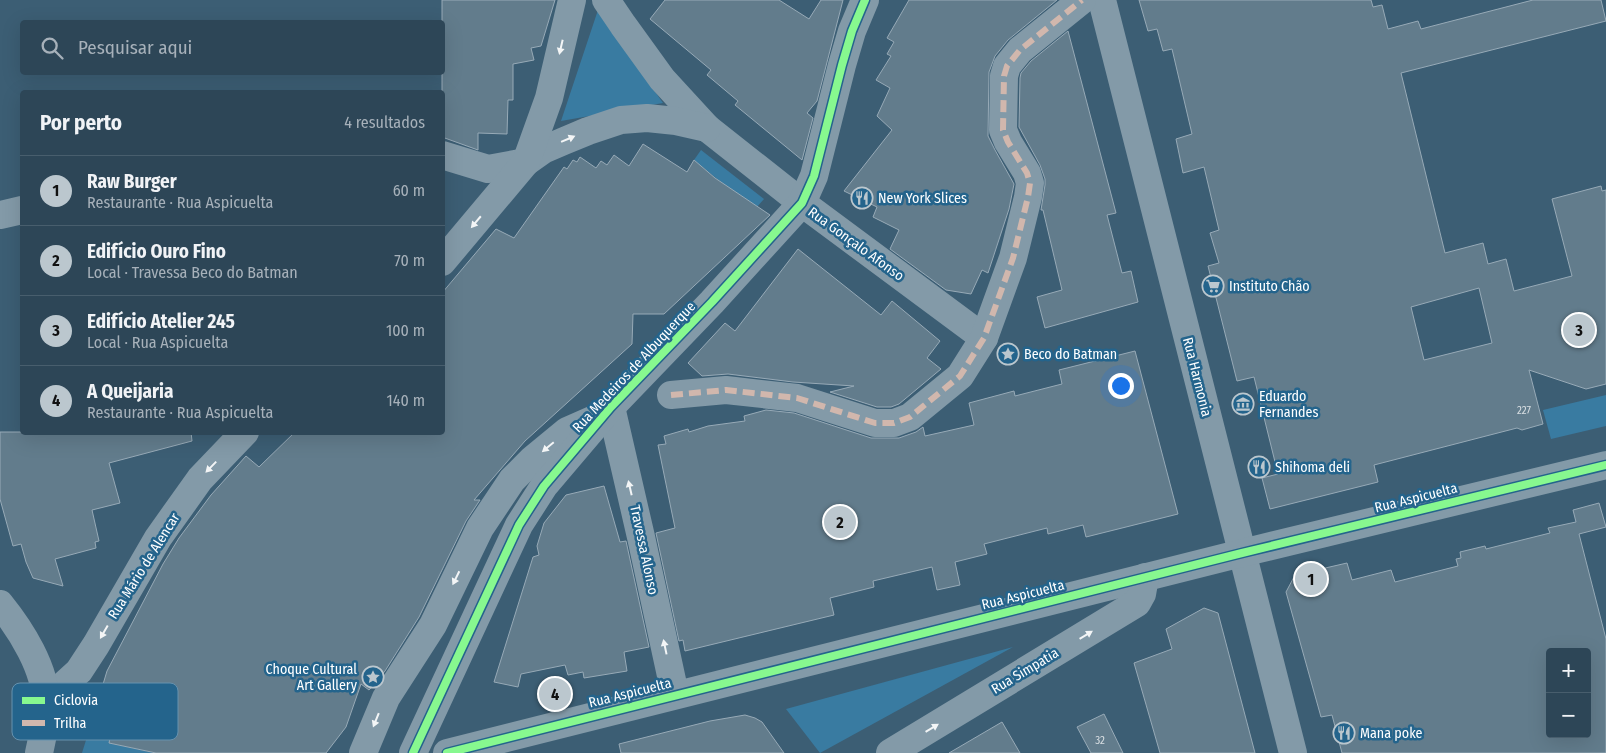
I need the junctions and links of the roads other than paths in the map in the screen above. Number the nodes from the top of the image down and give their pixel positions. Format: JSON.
{"nodes":[{"id":1,"x":572,"y":0,"type":"edge"},
{"id":2,"x":606,"y":0,"type":"edge"},
{"id":3,"x":864,"y":0,"type":"edge"},
{"id":4,"x":1082,"y":0,"type":"edge"},
{"id":5,"x":1102,"y":0,"type":"edge"},
{"id":6,"x":707,"y":128,"type":"junction"},
{"id":7,"x":445,"y":156,"type":"edge"},
{"id":8,"x":526,"y":162,"type":"junction"},
{"id":9,"x":494,"y":181,"type":"junction"},
{"id":10,"x":802,"y":204,"type":"junction"},
{"id":11,"x":20,"y":210,"type":"edge"},
{"id":12,"x":0,"y":215,"type":"edge"},
{"id":13,"x":445,"y":257,"type":"edge"},
{"id":14,"x":984,"y":338,"type":"junction"},
{"id":15,"x":671,"y":394,"type":"dead end"},
{"id":16,"x":608,"y":410,"type":"junction"},
{"id":17,"x":242,"y":435,"type":"edge"},
{"id":18,"x":1606,"y":465,"type":"edge"},
{"id":19,"x":1242,"y":553,"type":"junction"},
{"id":20,"x":1145,"y":577,"type":"junction"},
{"id":21,"x":0,"y":604,"type":"edge"},
{"id":22,"x":41,"y":683,"type":"edge"},
{"id":23,"x":66,"y":683,"type":"edge"},
{"id":24,"x":675,"y":694,"type":"junction"},
{"id":25,"x":42,"y":740,"type":"edge"},
{"id":26,"x":39,"y":753,"type":"edge"},
{"id":27,"x":363,"y":753,"type":"edge"},
{"id":28,"x":414,"y":753,"type":"edge"},
{"id":29,"x":446,"y":753,"type":"edge"},
{"id":30,"x":890,"y":753,"type":"edge"},
{"id":31,"x":1293,"y":753,"type":"edge"}],
"edges":[{"from":1,"to":8,"type":"street","one_way":true},
{"from":2,"to":6,"type":"street","name":"Rua Gonçalo Afonso"},
{"from":3,"to":10,"type":"street","name":"Rua Medeiros de Albuquerque"},
{"from":4,"to":14,"type":"street"},
{"from":5,"to":19,"type":"street","name":"Rua Harmonia"},
{"from":8,"to":6,"type":"street","name":"Rua Gonçalo Afonso","one_way":true},
{"from":6,"to":10,"type":"street","name":"Rua Gonçalo Afonso"},
{"from":7,"to":9,"type":"street"},
{"from":8,"to":9,"type":"street"},
{"from":9,"to":13,"type":"street","one_way":true},
{"from":10,"to":14,"type":"street","name":"Rua Gonçalo Afonso"},
{"from":10,"to":16,"type":"street","name":"Rua Medeiros de Albuquerque"},
{"from":11,"to":12,"type":"street"},
{"from":14,"to":15,"type":"street"},
{"from":24,"to":16,"type":"street","name":"Travessa Alonso","one_way":true},
{"from":16,"to":27,"type":"street","one_way":true},
{"from":16,"to":28,"type":"street","name":"Rua Medeiros de Albuquerque"},
{"from":17,"to":23,"type":"street","name":"Rua Mário de Alencar","one_way":true},
{"from":18,"to":19,"type":"street","name":"Rua Aspicuelta"},
{"from":19,"to":20,"type":"street","name":"Rua Aspicuelta"},
{"from":19,"to":31,"type":"street","name":"Rua Harmonia"},
{"from":20,"to":24,"type":"street","name":"Rua Aspicuelta"},
{"from":30,"to":20,"type":"street","name":"Rua Simpatia","one_way":true},
{"from":21,"to":22,"type":"street"},
{"from":24,"to":29,"type":"street","name":"Rua Aspicuelta"},
{"from":25,"to":26,"type":"street"}]}
